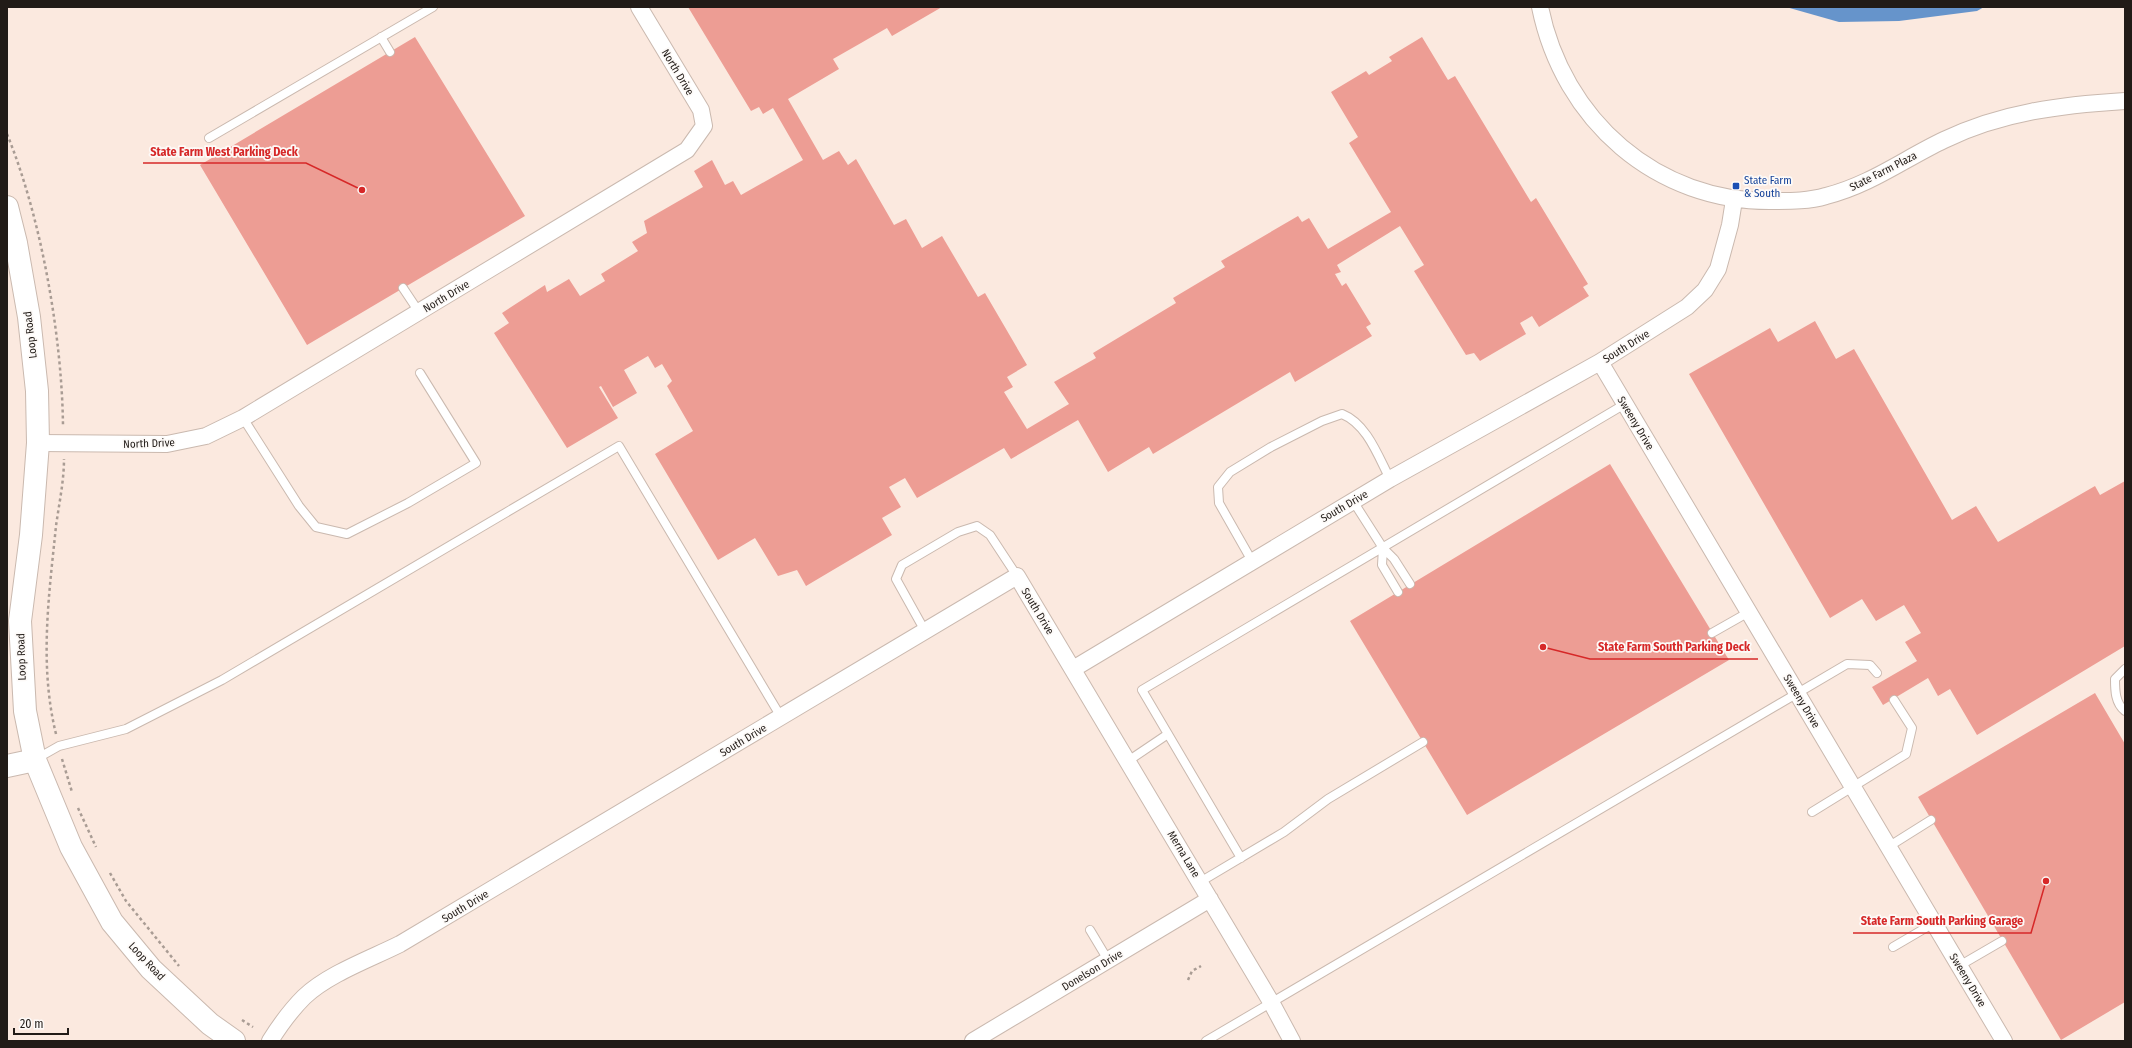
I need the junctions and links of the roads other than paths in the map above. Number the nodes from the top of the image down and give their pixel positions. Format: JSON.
{"nodes":[{"id":1,"x":433,"y":7,"type":"edge"},
{"id":2,"x":639,"y":7,"type":"edge"},
{"id":3,"x":1540,"y":7,"type":"edge"},
{"id":4,"x":381,"y":37,"type":"junction"},
{"id":5,"x":390,"y":52,"type":"dead end"},
{"id":6,"x":2125,"y":101,"type":"edge"},
{"id":7,"x":209,"y":138,"type":"dead end"},
{"id":8,"x":1734,"y":200,"type":"junction"},
{"id":9,"x":7,"y":207,"type":"edge"},
{"id":10,"x":404,"y":288,"type":"dead end"},
{"id":11,"x":419,"y":312,"type":"junction"},
{"id":12,"x":1600,"y":362,"type":"junction"},
{"id":13,"x":420,"y":373,"type":"dead end"},
{"id":14,"x":1625,"y":404,"type":"junction"},
{"id":15,"x":243,"y":418,"type":"junction"},
{"id":16,"x":38,"y":443,"type":"junction"},
{"id":17,"x":1390,"y":479,"type":"junction"},
{"id":18,"x":1353,"y":502,"type":"junction"},
{"id":19,"x":1383,"y":548,"type":"junction"},
{"id":20,"x":1252,"y":561,"type":"junction"},
{"id":21,"x":1017,"y":576,"type":"junction"},
{"id":22,"x":1410,"y":584,"type":"dead end"},
{"id":23,"x":1398,"y":592,"type":"dead end"},
{"id":24,"x":1749,"y":612,"type":"junction"},
{"id":25,"x":925,"y":631,"type":"junction"},
{"id":26,"x":1712,"y":634,"type":"dead end"},
{"id":27,"x":1073,"y":669,"type":"junction"},
{"id":28,"x":2125,"y":669,"type":"edge"},
{"id":29,"x":1877,"y":673,"type":"dead end"},
{"id":30,"x":1798,"y":693,"type":"junction"},
{"id":31,"x":1894,"y":700,"type":"dead end"},
{"id":32,"x":2125,"y":710,"type":"edge"},
{"id":33,"x":781,"y":717,"type":"junction"},
{"id":34,"x":1168,"y":734,"type":"junction"},
{"id":35,"x":1423,"y":742,"type":"dead end"},
{"id":36,"x":35,"y":760,"type":"junction"},
{"id":37,"x":1128,"y":761,"type":"junction"},
{"id":38,"x":7,"y":766,"type":"edge"},
{"id":39,"x":1853,"y":787,"type":"junction"},
{"id":40,"x":1812,"y":812,"type":"dead end"},
{"id":41,"x":1931,"y":820,"type":"dead end"},
{"id":42,"x":1888,"y":848,"type":"junction"},
{"id":43,"x":1241,"y":858,"type":"junction"},
{"id":44,"x":1200,"y":882,"type":"junction"},
{"id":45,"x":1210,"y":899,"type":"junction"},
{"id":46,"x":1934,"y":923,"type":"junction"},
{"id":47,"x":1090,"y":930,"type":"dead end"},
{"id":48,"x":2002,"y":941,"type":"dead end"},
{"id":49,"x":1893,"y":947,"type":"dead end"},
{"id":50,"x":1108,"y":960,"type":"junction"},
{"id":51,"x":1959,"y":966,"type":"junction"},
{"id":52,"x":1271,"y":1002,"type":"junction"},
{"id":53,"x":1211,"y":1040,"type":"edge"},
{"id":54,"x":234,"y":1041,"type":"edge"},
{"id":55,"x":270,"y":1041,"type":"edge"},
{"id":56,"x":973,"y":1041,"type":"edge"},
{"id":57,"x":1292,"y":1041,"type":"edge"},
{"id":58,"x":2004,"y":1041,"type":"edge"}],
"edges":[{"from":1,"to":4,"type":"lane"},
{"from":2,"to":11,"type":"street","name":"North Drive"},
{"from":3,"to":8,"type":"street","name":"State Farm Plaza"},
{"from":4,"to":5,"type":"lane"},
{"from":4,"to":7,"type":"lane"},
{"from":6,"to":8,"type":"street","name":"State Farm Plaza"},
{"from":8,"to":12,"type":"street","name":"South Drive"},
{"from":9,"to":16,"type":"street","name":"Loop Road"},
{"from":10,"to":11,"type":"lane"},
{"from":11,"to":15,"type":"street","name":"North Drive"},
{"from":12,"to":14,"type":"street","name":"Sweeny Drive"},
{"from":12,"to":17,"type":"street","name":"South Drive"},
{"from":13,"to":15,"type":"lane"},
{"from":14,"to":19,"type":"lane"},
{"from":14,"to":24,"type":"street","name":"Sweeny Drive"},
{"from":15,"to":16,"type":"street","name":"North Drive"},
{"from":16,"to":36,"type":"street","name":"Loop Road"},
{"from":17,"to":18,"type":"street","name":"South Drive"},
{"from":17,"to":20,"type":"lane"},
{"from":18,"to":19,"type":"lane"},
{"from":18,"to":20,"type":"street","name":"South Drive"},
{"from":19,"to":22,"type":"lane"},
{"from":19,"to":23,"type":"lane"},
{"from":19,"to":34,"type":"lane"},
{"from":20,"to":27,"type":"street","name":"South Drive"},
{"from":21,"to":25,"type":"street","name":"South Drive"},
{"from":21,"to":25,"type":"lane"},
{"from":21,"to":27,"type":"street","name":"South Drive"},
{"from":24,"to":26,"type":"lane"},
{"from":24,"to":30,"type":"street","name":"Sweeny Drive"},
{"from":25,"to":33,"type":"street","name":"South Drive"},
{"from":27,"to":37,"type":"street","name":"Merna Lane"},
{"from":28,"to":32,"type":"lane"},
{"from":29,"to":30,"type":"lane"},
{"from":30,"to":39,"type":"street","name":"Sweeny Drive"},
{"from":30,"to":52,"type":"lane"},
{"from":31,"to":39,"type":"lane"},
{"from":33,"to":36,"type":"lane"},
{"from":33,"to":55,"type":"street","name":"South Drive"},
{"from":34,"to":37,"type":"lane"},
{"from":34,"to":43,"type":"lane"},
{"from":35,"to":43,"type":"lane"},
{"from":36,"to":38,"type":"street"},
{"from":36,"to":54,"type":"street","name":"Loop Road"},
{"from":37,"to":44,"type":"street","name":"Merna Lane"},
{"from":39,"to":40,"type":"lane"},
{"from":39,"to":42,"type":"street","name":"Sweeny Drive"},
{"from":41,"to":42,"type":"lane"},
{"from":42,"to":46,"type":"street","name":"Sweeny Drive"},
{"from":43,"to":44,"type":"lane"},
{"from":44,"to":45,"type":"street","name":"Merna Lane"},
{"from":45,"to":50,"type":"street","name":"Donelson Drive"},
{"from":45,"to":52,"type":"street","name":"Merna Lane"},
{"from":46,"to":49,"type":"lane"},
{"from":46,"to":51,"type":"street","name":"Sweeny Drive"},
{"from":47,"to":50,"type":"lane"},
{"from":48,"to":51,"type":"lane"},
{"from":50,"to":56,"type":"street","name":"Donelson Drive"},
{"from":51,"to":58,"type":"street","name":"Sweeny Drive"},
{"from":52,"to":53,"type":"lane"},
{"from":52,"to":57,"type":"street","name":"Merna Lane"}]}
